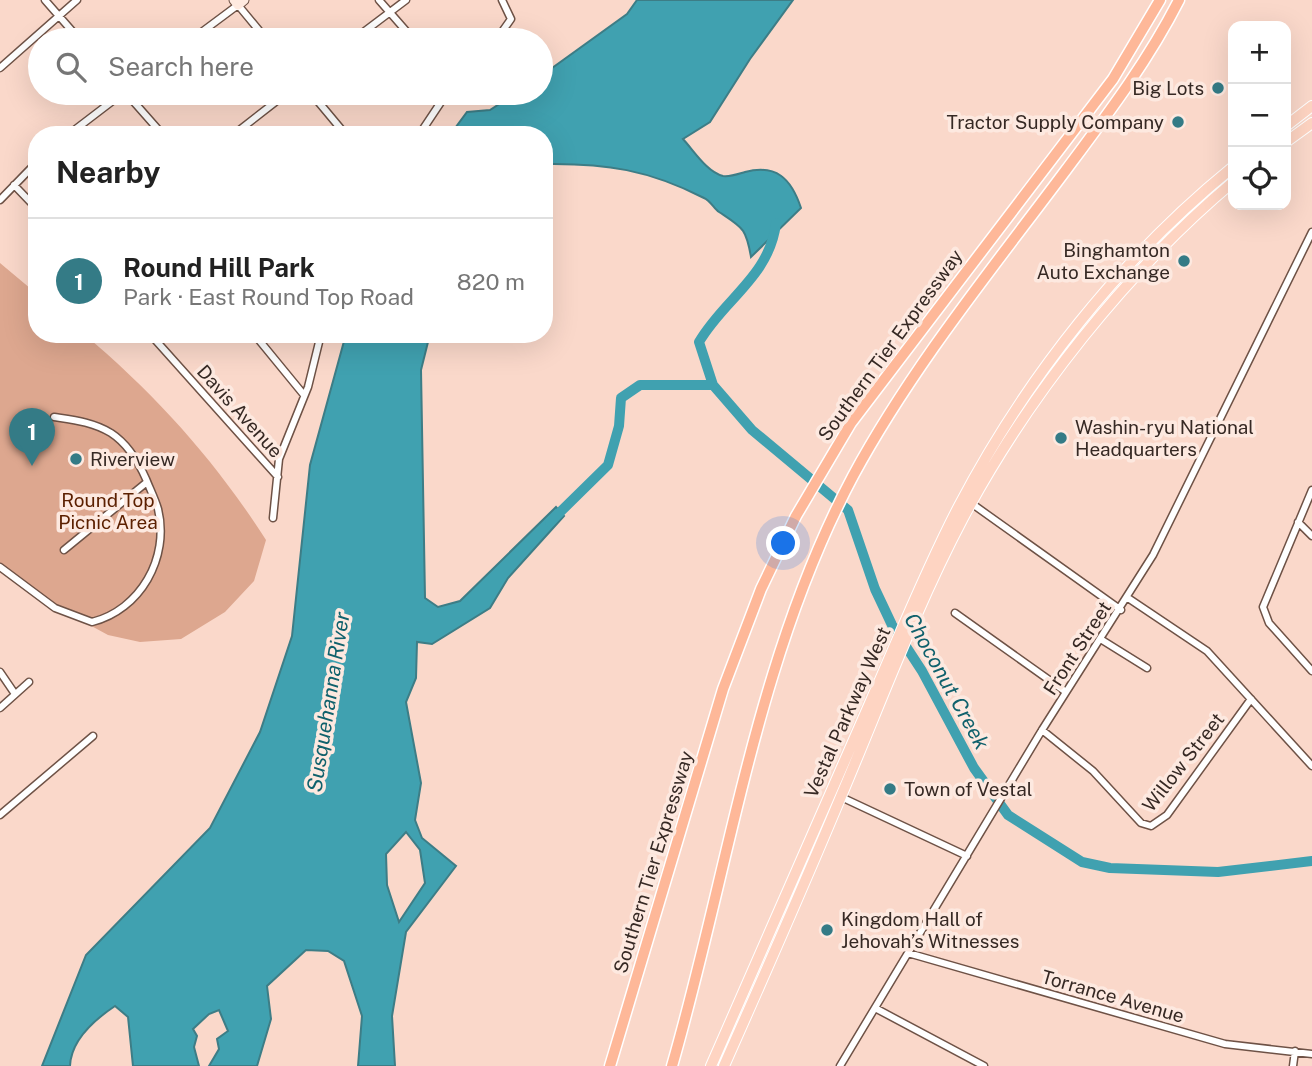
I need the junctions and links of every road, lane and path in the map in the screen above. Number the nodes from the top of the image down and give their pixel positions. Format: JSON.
{"nodes":[{"id":1,"x":45,"y":0,"type":"edge"},
{"id":2,"x":77,"y":0,"type":"edge"},
{"id":3,"x":379,"y":0,"type":"edge"},
{"id":4,"x":406,"y":0,"type":"edge"},
{"id":5,"x":502,"y":0,"type":"edge"},
{"id":6,"x":1160,"y":0,"type":"edge"},
{"id":7,"x":1178,"y":0,"type":"edge"},
{"id":8,"x":238,"y":2,"type":"edge"},
{"id":9,"x":390,"y":12,"type":"junction"},
{"id":10,"x":58,"y":15,"type":"junction"},
{"id":11,"x":44,"y":28,"type":"edge"},
{"id":12,"x":69,"y":28,"type":"edge"},
{"id":13,"x":206,"y":28,"type":"edge"},
{"id":14,"x":258,"y":28,"type":"edge"},
{"id":15,"x":369,"y":28,"type":"edge"},
{"id":16,"x":404,"y":28,"type":"edge"},
{"id":17,"x":505,"y":28,"type":"edge"},
{"id":18,"x":28,"y":42,"type":"edge"},
{"id":19,"x":0,"y":68,"type":"edge"},
{"id":20,"x":108,"y":105,"type":"edge"},
{"id":21,"x":135,"y":105,"type":"edge"},
{"id":22,"x":272,"y":105,"type":"edge"},
{"id":23,"x":321,"y":105,"type":"edge"},
{"id":24,"x":439,"y":105,"type":"edge"},
{"id":25,"x":1312,"y":106,"type":"edge"},
{"id":26,"x":1291,"y":122,"type":"edge"},
{"id":27,"x":81,"y":125,"type":"edge"},
{"id":28,"x":1312,"y":125,"type":"edge"},
{"id":29,"x":155,"y":126,"type":"edge"},
{"id":30,"x":245,"y":126,"type":"edge"},
{"id":31,"x":338,"y":126,"type":"edge"},
{"id":32,"x":425,"y":126,"type":"edge"},
{"id":33,"x":1291,"y":138,"type":"edge"},
{"id":34,"x":28,"y":171,"type":"edge"},
{"id":35,"x":1228,"y":171,"type":"edge"},
{"id":36,"x":14,"y":185,"type":"junction"},
{"id":37,"x":1228,"y":188,"type":"edge"},
{"id":38,"x":0,"y":200,"type":"edge"},
{"id":39,"x":28,"y":200,"type":"edge"},
{"id":40,"x":1312,"y":232,"type":"edge"},
{"id":41,"x":158,"y":343,"type":"edge"},
{"id":42,"x":261,"y":343,"type":"edge"},
{"id":43,"x":318,"y":343,"type":"edge"},
{"id":44,"x":304,"y":395,"type":"junction"},
{"id":45,"x":54,"y":417,"type":"dead end"},
{"id":46,"x":278,"y":477,"type":"junction"},
{"id":47,"x":147,"y":482,"type":"junction"},
{"id":48,"x":1312,"y":490,"type":"edge"},
{"id":49,"x":971,"y":503,"type":"junction"},
{"id":50,"x":273,"y":518,"type":"dead end"},
{"id":51,"x":1298,"y":522,"type":"junction"},
{"id":52,"x":1312,"y":537,"type":"edge"},
{"id":53,"x":64,"y":550,"type":"dead end"},
{"id":54,"x":0,"y":567,"type":"edge"},
{"id":55,"x":1128,"y":598,"type":"junction"},
{"id":56,"x":1121,"y":610,"type":"junction"},
{"id":57,"x":955,"y":613,"type":"dead end"},
{"id":58,"x":906,"y":630,"type":"junction"},
{"id":59,"x":1102,"y":640,"type":"junction"},
{"id":60,"x":1147,"y":668,"type":"dead end"},
{"id":61,"x":0,"y":671,"type":"edge"},
{"id":62,"x":1312,"y":671,"type":"edge"},
{"id":63,"x":29,"y":682,"type":"dead end"},
{"id":64,"x":1066,"y":692,"type":"junction"},
{"id":65,"x":15,"y":694,"type":"junction"},
{"id":66,"x":1251,"y":699,"type":"junction"},
{"id":67,"x":0,"y":708,"type":"edge"},
{"id":68,"x":1042,"y":730,"type":"junction"},
{"id":69,"x":93,"y":736,"type":"dead end"},
{"id":70,"x":1312,"y":766,"type":"edge"},
{"id":71,"x":830,"y":793,"type":"junction"},
{"id":72,"x":841,"y":797,"type":"junction"},
{"id":73,"x":0,"y":815,"type":"edge"},
{"id":74,"x":967,"y":856,"type":"junction"},
{"id":75,"x":908,"y":953,"type":"junction"},
{"id":76,"x":874,"y":1008,"type":"junction"},
{"id":77,"x":1295,"y":1051,"type":"junction"},
{"id":78,"x":1312,"y":1054,"type":"edge"},
{"id":79,"x":610,"y":1066,"type":"edge"},
{"id":80,"x":672,"y":1066,"type":"edge"},
{"id":81,"x":711,"y":1066,"type":"edge"},
{"id":82,"x":724,"y":1066,"type":"edge"},
{"id":83,"x":840,"y":1066,"type":"edge"},
{"id":84,"x":984,"y":1066,"type":"edge"},
{"id":85,"x":1293,"y":1066,"type":"edge"}],
"edges":[{"from":1,"to":10,"type":"street"},
{"from":2,"to":10,"type":"street"},
{"from":3,"to":9,"type":"street"},
{"from":4,"to":9,"type":"street"},
{"from":5,"to":17,"type":"street"},
{"from":6,"to":79,"type":"highway","name":"Southern Tier Expressway"},
{"from":7,"to":80,"type":"highway","name":"Southern Tier Expressway"},
{"from":8,"to":13,"type":"street"},
{"from":8,"to":14,"type":"street"},
{"from":9,"to":15,"type":"street"},
{"from":9,"to":16,"type":"street"},
{"from":10,"to":11,"type":"street"},
{"from":10,"to":12,"type":"street"},
{"from":18,"to":19,"type":"street"},
{"from":20,"to":27,"type":"street"},
{"from":21,"to":29,"type":"street"},
{"from":22,"to":30,"type":"street"},
{"from":23,"to":31,"type":"street"},
{"from":24,"to":32,"type":"street"},
{"from":25,"to":26,"type":"main road"},
{"from":28,"to":33,"type":"main road"},
{"from":34,"to":36,"type":"street"},
{"from":35,"to":58,"type":"main road","name":"Vestal Parkway West"},
{"from":36,"to":38,"type":"street"},
{"from":36,"to":39,"type":"street"},
{"from":37,"to":49,"type":"main road","name":"Vestal Parkway West"},
{"from":40,"to":55,"type":"street","name":"Front Street"},
{"from":41,"to":46,"type":"street","name":"Davis Avenue"},
{"from":42,"to":44,"type":"street"},
{"from":43,"to":44,"type":"street"},
{"from":44,"to":46,"type":"street"},
{"from":45,"to":47,"type":"street"},
{"from":46,"to":50,"type":"street"},
{"from":47,"to":53,"type":"street"},
{"from":47,"to":54,"type":"street"},
{"from":48,"to":51,"type":"street"},
{"from":49,"to":56,"type":"street"},
{"from":49,"to":58,"type":"main road","name":"Vestal Parkway West"},
{"from":51,"to":52,"type":"street"},
{"from":51,"to":62,"type":"street"},
{"from":55,"to":56,"type":"street","name":"Front Street"},
{"from":55,"to":66,"type":"street"},
{"from":56,"to":59,"type":"street","name":"Front Street"},
{"from":57,"to":64,"type":"street"},
{"from":58,"to":71,"type":"main road","name":"Vestal Parkway West"},
{"from":58,"to":72,"type":"main road","name":"Vestal Parkway West"},
{"from":59,"to":60,"type":"street"},
{"from":59,"to":64,"type":"street","name":"Front Street"},
{"from":61,"to":65,"type":"street"},
{"from":63,"to":65,"type":"street"},
{"from":64,"to":68,"type":"street","name":"Front Street"},
{"from":65,"to":67,"type":"street"},
{"from":66,"to":68,"type":"street","name":"Willow Street"},
{"from":66,"to":70,"type":"street"},
{"from":68,"to":74,"type":"street","name":"Front Street"},
{"from":69,"to":73,"type":"street"},
{"from":71,"to":72,"type":"street"},
{"from":71,"to":81,"type":"main road","name":"Vestal Parkway West"},
{"from":72,"to":74,"type":"street"},
{"from":72,"to":82,"type":"main road","name":"Vestal Parkway West"},
{"from":74,"to":75,"type":"street","name":"Front Street"},
{"from":75,"to":76,"type":"street","name":"Front Street"},
{"from":75,"to":77,"type":"street","name":"Torrance Avenue"},
{"from":76,"to":83,"type":"street","name":"Front Street"},
{"from":76,"to":84,"type":"street"},
{"from":77,"to":78,"type":"street","name":"Torrance Avenue"},
{"from":77,"to":85,"type":"street"}]}
